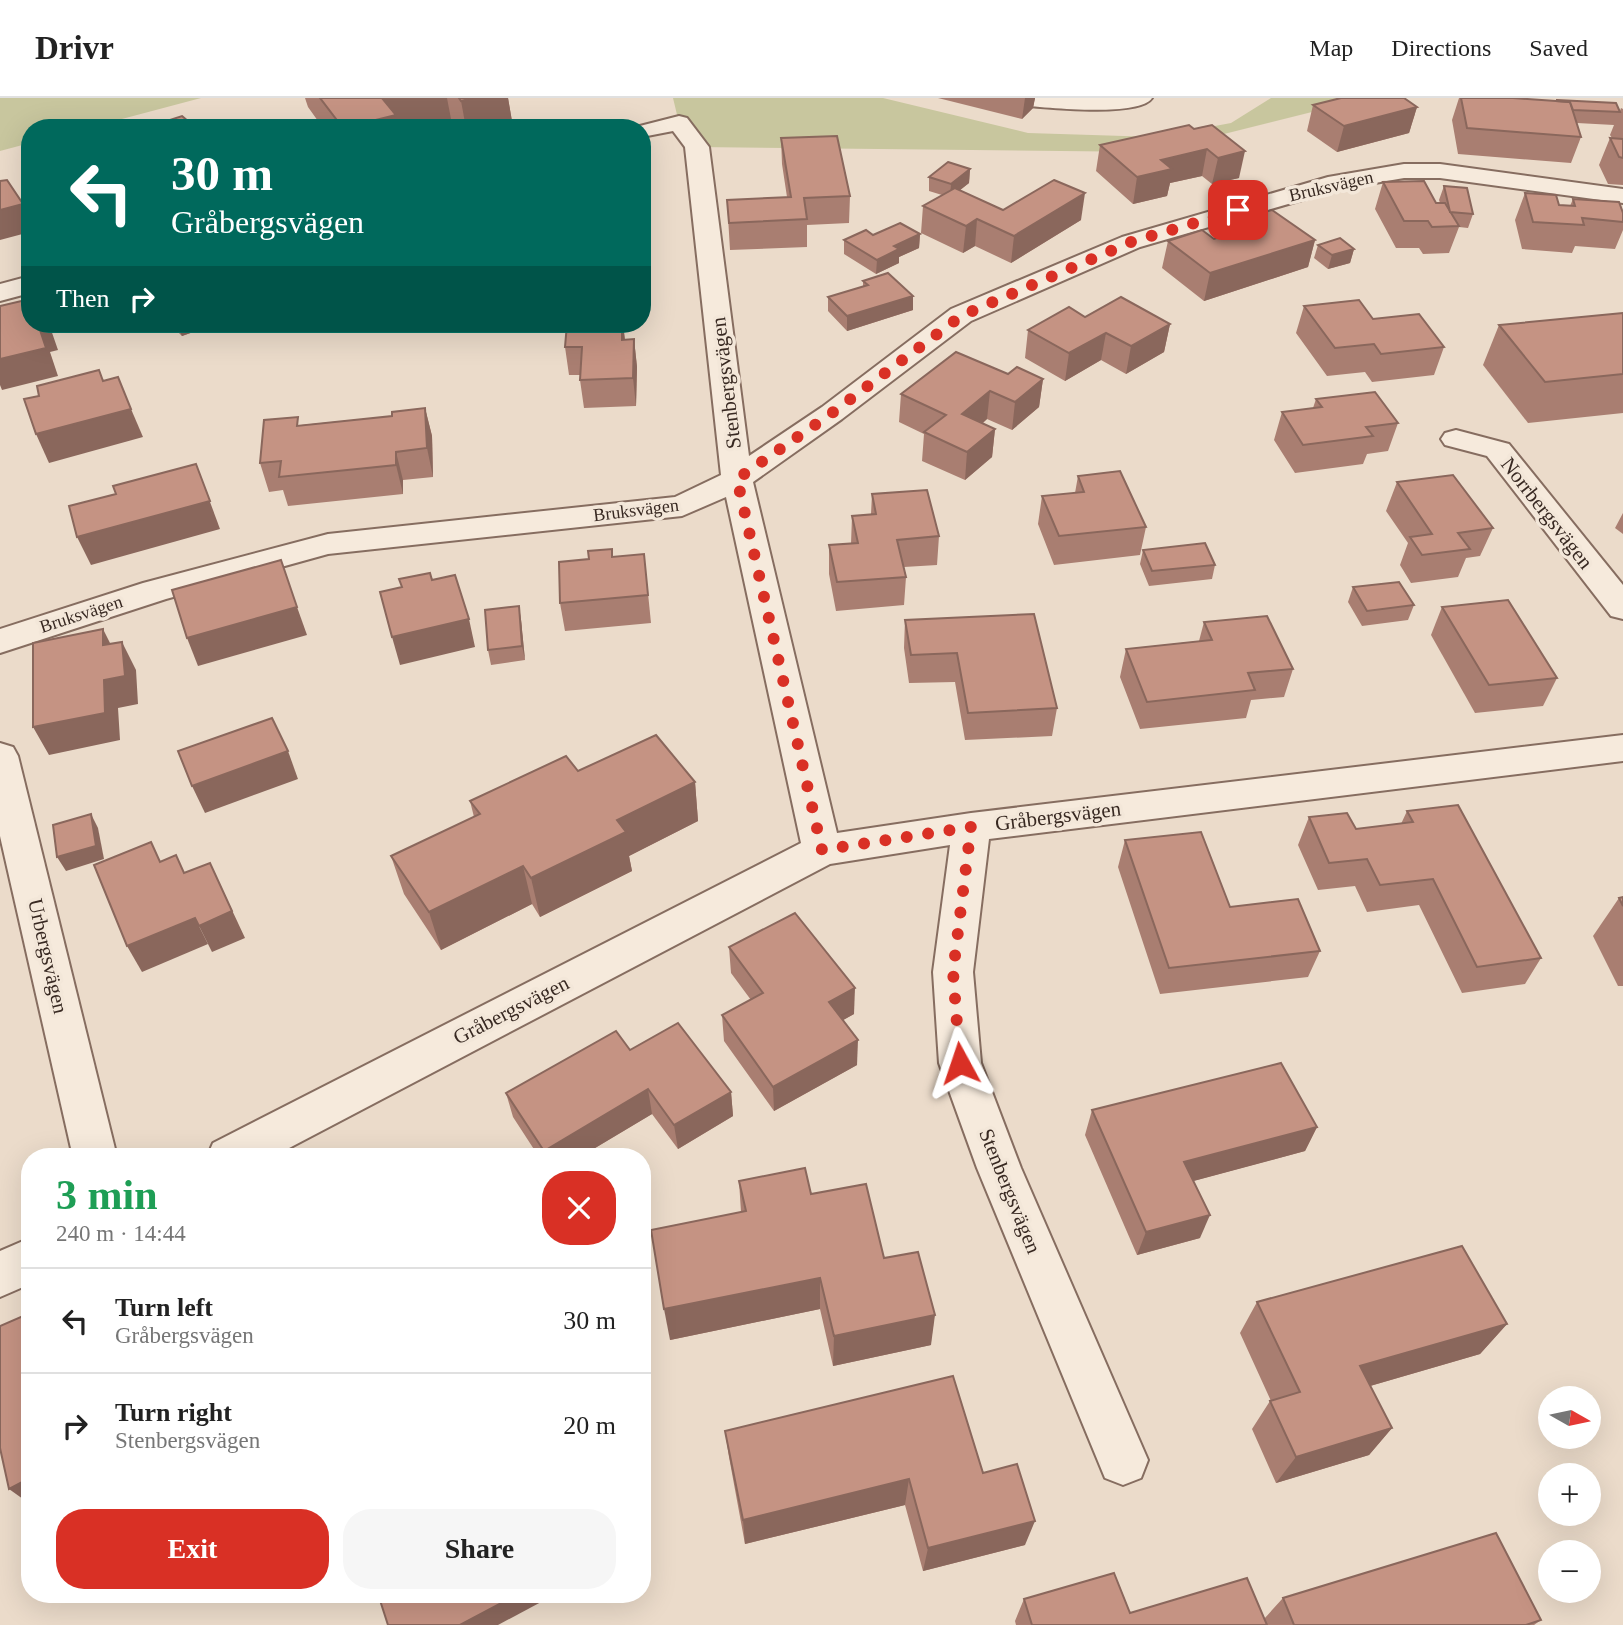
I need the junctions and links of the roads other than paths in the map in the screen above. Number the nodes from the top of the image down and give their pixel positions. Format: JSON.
{"nodes":[{"id":1,"x":1017,"y":98,"type":"edge"},
{"id":2,"x":1141,"y":98,"type":"edge"},
{"id":3,"x":651,"y":128,"type":"edge"},
{"id":4,"x":1623,"y":196,"type":"edge"},
{"id":5,"x":21,"y":287,"type":"edge"},
{"id":6,"x":0,"y":293,"type":"edge"},
{"id":7,"x":1457,"y":439,"type":"dead end"},
{"id":8,"x":737,"y":479,"type":"junction"},
{"id":9,"x":1623,"y":608,"type":"edge"},
{"id":10,"x":0,"y":641,"type":"edge"},
{"id":11,"x":1623,"y":748,"type":"edge"},
{"id":12,"x":0,"y":756,"type":"edge"},
{"id":13,"x":971,"y":827,"type":"junction"},
{"id":14,"x":822,"y":850,"type":"junction"},
{"id":15,"x":93,"y":1148,"type":"edge"},
{"id":16,"x":246,"y":1148,"type":"edge"},
{"id":17,"x":21,"y":1264,"type":"edge"},
{"id":18,"x":0,"y":1275,"type":"edge"},
{"id":19,"x":1123,"y":1460,"type":"dead end"}],
"edges":[{"from":1,"to":2,"type":"street"},
{"from":3,"to":8,"type":"street","name":"Stenbergsvägen"},
{"from":4,"to":8,"type":"street","name":"Bruksvägen"},
{"from":5,"to":6,"type":"street"},
{"from":7,"to":9,"type":"street","name":"Norrbergsvägen"},
{"from":8,"to":10,"type":"street","name":"Bruksvägen"},
{"from":8,"to":14,"type":"street","name":"Stenbergsvägen"},
{"from":11,"to":13,"type":"street","name":"Gråbergsvägen"},
{"from":12,"to":15,"type":"street","name":"Urbergsvägen"},
{"from":13,"to":14,"type":"street","name":"Gråbergsvägen"},
{"from":13,"to":19,"type":"street","name":"Stenbergsvägen"},
{"from":14,"to":16,"type":"street","name":"Gråbergsvägen"},
{"from":17,"to":18,"type":"street"}]}
